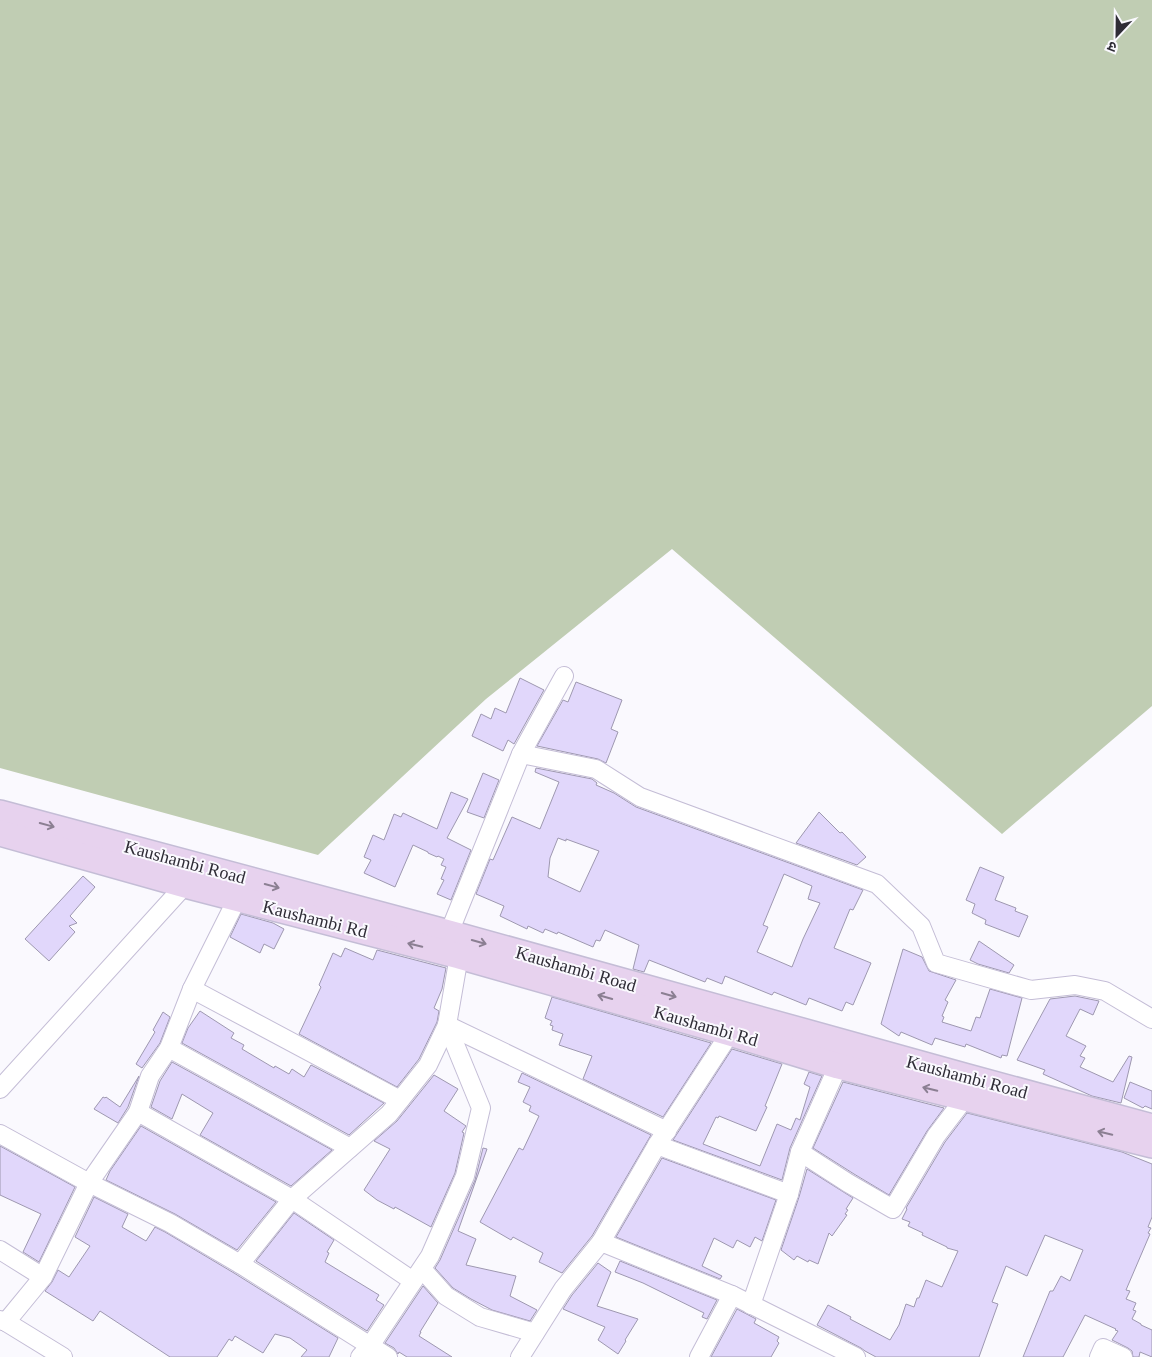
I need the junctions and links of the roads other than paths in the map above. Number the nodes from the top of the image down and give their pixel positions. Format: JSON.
{"nodes":[{"id":1,"x":564,"y":676,"type":"dead end"},
{"id":2,"x":521,"y":754,"type":"junction"},
{"id":3,"x":0,"y":812,"type":"edge"},
{"id":4,"x":0,"y":833,"type":"edge"},
{"id":5,"x":185,"y":885,"type":"junction"},
{"id":6,"x":237,"y":899,"type":"junction"},
{"id":7,"x":448,"y":933,"type":"junction"},
{"id":8,"x":459,"y":956,"type":"junction"},
{"id":9,"x":192,"y":989,"type":"junction"},
{"id":10,"x":1152,"y":1019,"type":"edge"},
{"id":11,"x":447,"y":1025,"type":"junction"},
{"id":12,"x":730,"y":1033,"type":"junction"},
{"id":13,"x":169,"y":1048,"type":"junction"},
{"id":14,"x":838,"y":1066,"type":"junction"},
{"id":15,"x":0,"y":1089,"type":"edge"},
{"id":16,"x":965,"y":1098,"type":"junction"},
{"id":17,"x":400,"y":1100,"type":"junction"},
{"id":18,"x":138,"y":1112,"type":"junction"},
{"id":19,"x":1152,"y":1127,"type":"edge"},
{"id":20,"x":667,"y":1130,"type":"junction"},
{"id":21,"x":0,"y":1134,"type":"edge"},
{"id":22,"x":657,"y":1145,"type":"junction"},
{"id":23,"x":1152,"y":1145,"type":"edge"},
{"id":24,"x":350,"y":1148,"type":"junction"},
{"id":25,"x":800,"y":1152,"type":"junction"},
{"id":26,"x":89,"y":1183,"type":"junction"},
{"id":27,"x":789,"y":1194,"type":"junction"},
{"id":28,"x":292,"y":1199,"type":"junction"},
{"id":29,"x":601,"y":1242,"type":"junction"},
{"id":30,"x":0,"y":1250,"type":"edge"},
{"id":31,"x":240,"y":1264,"type":"junction"},
{"id":32,"x":418,"y":1275,"type":"junction"},
{"id":33,"x":43,"y":1277,"type":"junction"},
{"id":34,"x":732,"y":1295,"type":"junction"},
{"id":35,"x":751,"y":1305,"type":"junction"},
{"id":36,"x":3,"y":1321,"type":"edge"},
{"id":37,"x":535,"y":1333,"type":"junction"},
{"id":38,"x":365,"y":1351,"type":"edge"},
{"id":39,"x":63,"y":1357,"type":"edge"},
{"id":40,"x":388,"y":1357,"type":"edge"},
{"id":41,"x":520,"y":1357,"type":"edge"},
{"id":42,"x":699,"y":1357,"type":"edge"},
{"id":43,"x":856,"y":1357,"type":"edge"},
{"id":44,"x":1099,"y":1357,"type":"edge"},
{"id":45,"x":1123,"y":1357,"type":"edge"}],
"edges":[{"from":1,"to":2,"type":"street"},
{"from":2,"to":7,"type":"street"},
{"from":2,"to":10,"type":"street"},
{"from":3,"to":7,"type":"main road","name":"Kaushambi Road","one_way":true},
{"from":4,"to":5,"type":"main road","name":"Kaushambi Rd"},
{"from":5,"to":6,"type":"main road","name":"Kaushambi Rd"},
{"from":5,"to":15,"type":"street"},
{"from":8,"to":6,"type":"main road","name":"Kaushambi Rd","one_way":true},
{"from":6,"to":9,"type":"street"},
{"from":7,"to":19,"type":"main road","name":"Kaushambi Road","one_way":true},
{"from":8,"to":11,"type":"street"},
{"from":12,"to":8,"type":"main road","name":"Kaushambi Rd","one_way":true},
{"from":9,"to":13,"type":"street"},
{"from":9,"to":17,"type":"street"},
{"from":11,"to":17,"type":"street"},
{"from":11,"to":20,"type":"street"},
{"from":11,"to":32,"type":"street"},
{"from":12,"to":14,"type":"main road","name":"Kaushambi Rd"},
{"from":12,"to":20,"type":"street"},
{"from":13,"to":18,"type":"street"},
{"from":13,"to":24,"type":"street"},
{"from":16,"to":14,"type":"main road","name":"Kaushambi Rd","one_way":true},
{"from":14,"to":25,"type":"street"},
{"from":23,"to":16,"type":"main road","name":"Kaushambi Rd","one_way":true},
{"from":16,"to":25,"type":"street"},
{"from":17,"to":24,"type":"street"},
{"from":18,"to":26,"type":"street"},
{"from":18,"to":28,"type":"street"},
{"from":20,"to":22,"type":"street"},
{"from":21,"to":26,"type":"street"},
{"from":22,"to":27,"type":"street"},
{"from":22,"to":29,"type":"street"},
{"from":24,"to":28,"type":"street"},
{"from":25,"to":27,"type":"street"},
{"from":26,"to":31,"type":"street"},
{"from":26,"to":33,"type":"street"},
{"from":27,"to":35,"type":"street"},
{"from":28,"to":31,"type":"street"},
{"from":28,"to":32,"type":"street"},
{"from":29,"to":34,"type":"street"},
{"from":29,"to":37,"type":"street"},
{"from":30,"to":33,"type":"street"},
{"from":31,"to":38,"type":"street"},
{"from":32,"to":37,"type":"street"},
{"from":32,"to":38,"type":"street"},
{"from":33,"to":36,"type":"street"},
{"from":34,"to":35,"type":"street"},
{"from":34,"to":42,"type":"street"},
{"from":35,"to":43,"type":"street"},
{"from":36,"to":39,"type":"street"},
{"from":37,"to":41,"type":"street"},
{"from":38,"to":40,"type":"street"},
{"from":44,"to":45,"type":"street"}]}
